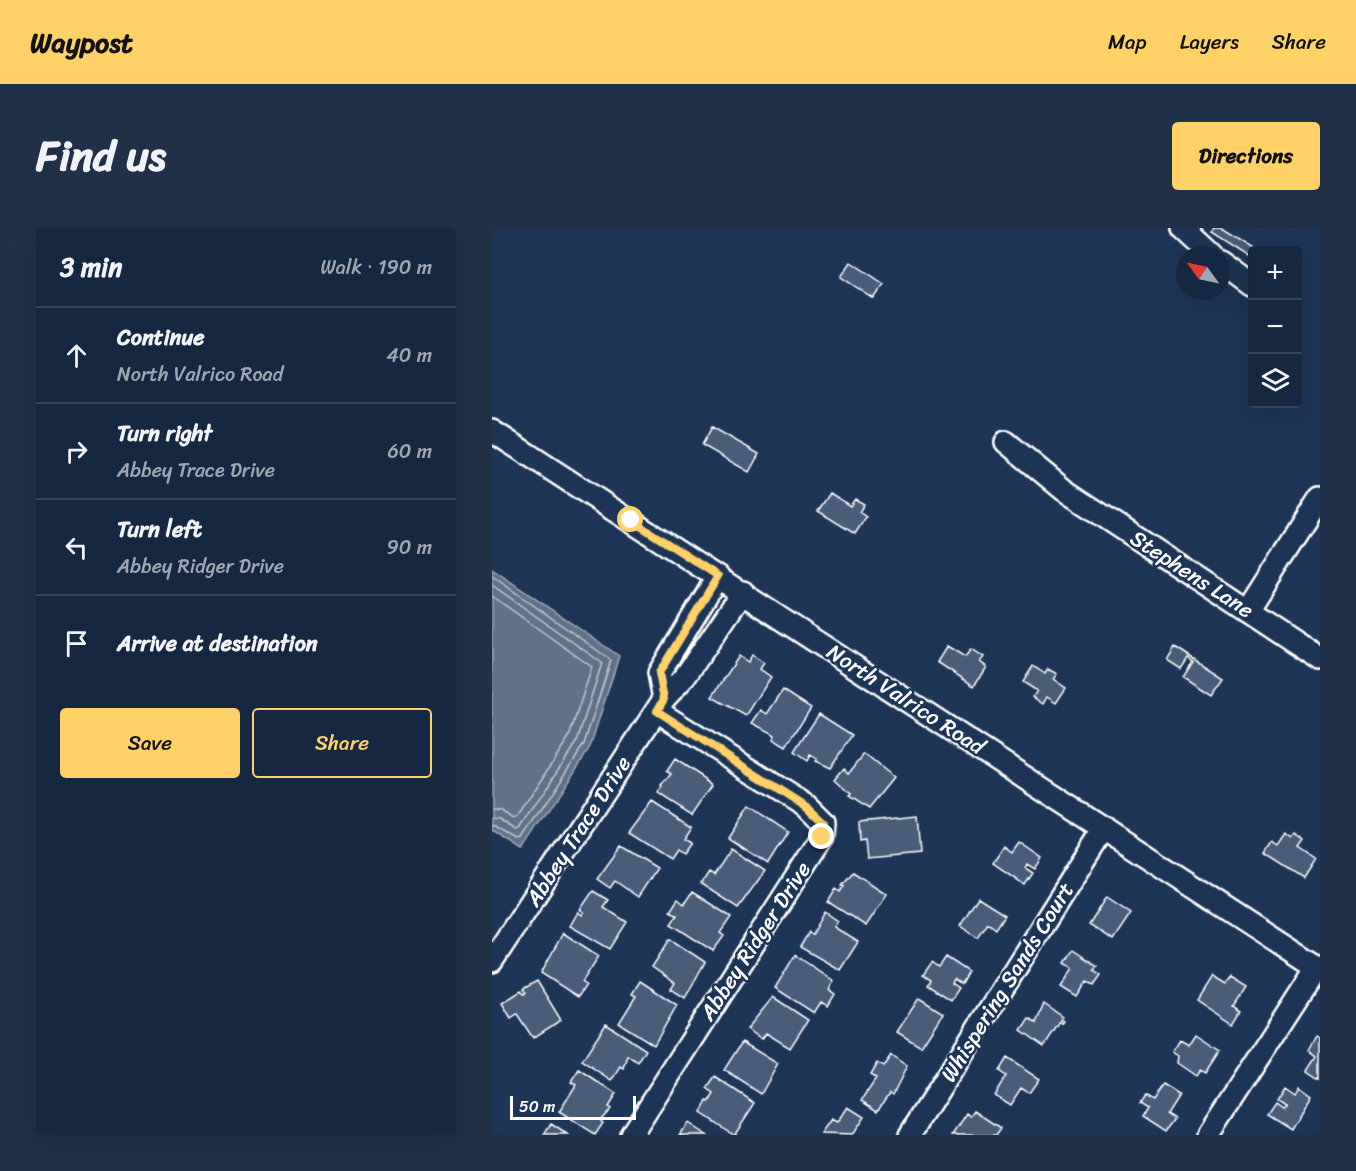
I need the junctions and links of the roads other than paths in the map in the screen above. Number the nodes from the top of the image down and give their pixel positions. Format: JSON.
{"nodes":[{"id":1,"x":1183,"y":228,"type":"edge"},
{"id":2,"x":1202,"y":246,"type":"edge"},
{"id":3,"x":1230,"y":269,"type":"edge"},
{"id":4,"x":1248,"y":282,"type":"edge"},
{"id":5,"x":492,"y":431,"type":"edge"},
{"id":6,"x":1006,"y":442,"type":"dead end"},
{"id":7,"x":1320,"y":498,"type":"edge"},
{"id":8,"x":718,"y":576,"type":"junction"},
{"id":9,"x":743,"y":592,"type":"junction"},
{"id":10,"x":1248,"y":611,"type":"junction"},
{"id":11,"x":677,"y":644,"type":"junction"},
{"id":12,"x":698,"y":658,"type":"junction"},
{"id":13,"x":1320,"y":659,"type":"edge"},
{"id":14,"x":660,"y":705,"type":"junction"},
{"id":15,"x":1104,"y":828,"type":"junction"},
{"id":16,"x":492,"y":961,"type":"edge"},
{"id":17,"x":1318,"y":968,"type":"edge"},
{"id":18,"x":631,"y":1135,"type":"edge"},
{"id":19,"x":910,"y":1135,"type":"edge"},
{"id":20,"x":1208,"y":1135,"type":"edge"}],
"edges":[{"from":1,"to":2,"type":"street"},
{"from":3,"to":4,"type":"street"},
{"from":5,"to":8,"type":"street","name":"North Valrico Road"},
{"from":6,"to":10,"type":"street","name":"Stephens Lane"},
{"from":7,"to":10,"type":"street"},
{"from":8,"to":9,"type":"street","name":"North Valrico Road"},
{"from":8,"to":11,"type":"street"},
{"from":9,"to":12,"type":"street","name":"Abbey Trace Drive"},
{"from":9,"to":15,"type":"street","name":"North Valrico Road"},
{"from":10,"to":13,"type":"street","name":"Stephens Lane"},
{"from":11,"to":12,"type":"street"},
{"from":11,"to":14,"type":"street"},
{"from":12,"to":14,"type":"street","name":"Abbey Trace Drive"},
{"from":14,"to":16,"type":"street","name":"Abbey Trace Drive"},
{"from":14,"to":18,"type":"street","name":"Abbey Ridger Drive"},
{"from":15,"to":17,"type":"street","name":"North Valrico Road"},
{"from":15,"to":19,"type":"street","name":"Whispering Sands Court"},
{"from":17,"to":20,"type":"street"}]}
